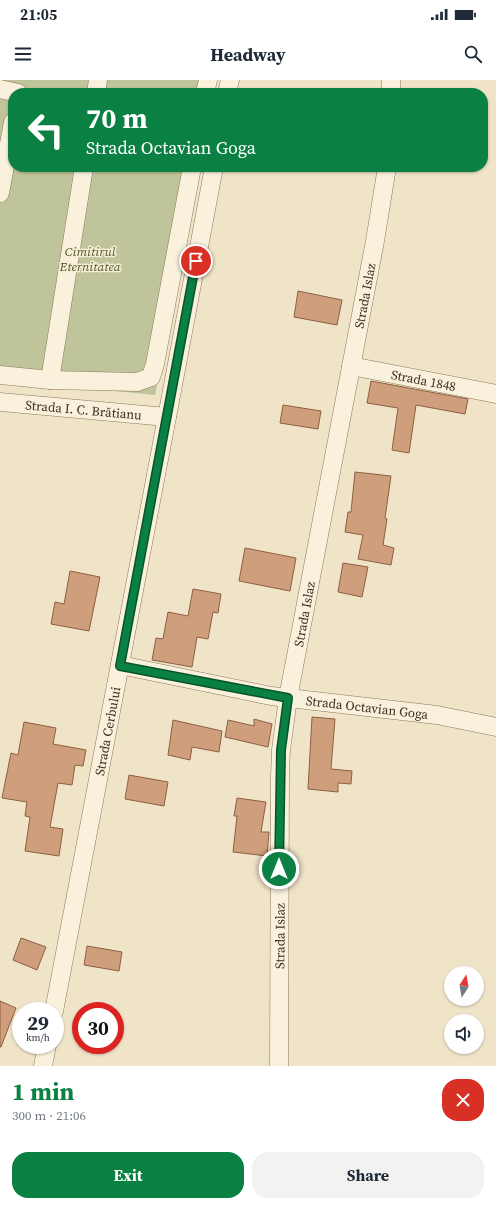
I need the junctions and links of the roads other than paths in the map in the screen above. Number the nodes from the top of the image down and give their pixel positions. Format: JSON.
{"nodes":[{"id":1,"x":8,"y":149,"type":"edge"},
{"id":2,"x":83,"y":172,"type":"edge"},
{"id":3,"x":191,"y":172,"type":"edge"},
{"id":4,"x":213,"y":172,"type":"edge"},
{"id":5,"x":386,"y":172,"type":"edge"},
{"id":6,"x":0,"y":193,"type":"edge"},
{"id":7,"x":352,"y":366,"type":"junction"},
{"id":8,"x":0,"y":375,"type":"edge"},
{"id":9,"x":50,"y":380,"type":"junction"},
{"id":10,"x":496,"y":394,"type":"edge"},
{"id":11,"x":0,"y":402,"type":"edge"},
{"id":12,"x":167,"y":417,"type":"junction"},
{"id":13,"x":120,"y":666,"type":"junction"},
{"id":14,"x":288,"y":698,"type":"junction"},
{"id":15,"x":496,"y":727,"type":"edge"},
{"id":16,"x":56,"y":1002,"type":"edge"},
{"id":17,"x":45,"y":1054,"type":"edge"},
{"id":18,"x":43,"y":1066,"type":"edge"},
{"id":19,"x":279,"y":1066,"type":"edge"}],
"edges":[{"from":1,"to":6,"type":"street"},
{"from":2,"to":9,"type":"street"},
{"from":3,"to":9,"type":"street"},
{"from":4,"to":12,"type":"street","name":"Strada Cerbului"},
{"from":5,"to":7,"type":"street","name":"Strada Islaz"},
{"from":7,"to":10,"type":"street","name":"Strada 1848"},
{"from":7,"to":14,"type":"street","name":"Strada Islaz"},
{"from":8,"to":9,"type":"street"},
{"from":11,"to":12,"type":"street","name":"Strada I. C. Brătianu"},
{"from":12,"to":13,"type":"street","name":"Strada Cerbului"},
{"from":13,"to":14,"type":"street","name":"Strada Octavian Goga"},
{"from":13,"to":16,"type":"street","name":"Strada Cerbului"},
{"from":14,"to":15,"type":"street","name":"Strada Octavian Goga"},
{"from":14,"to":19,"type":"street","name":"Strada Islaz"},
{"from":17,"to":18,"type":"street"}]}
